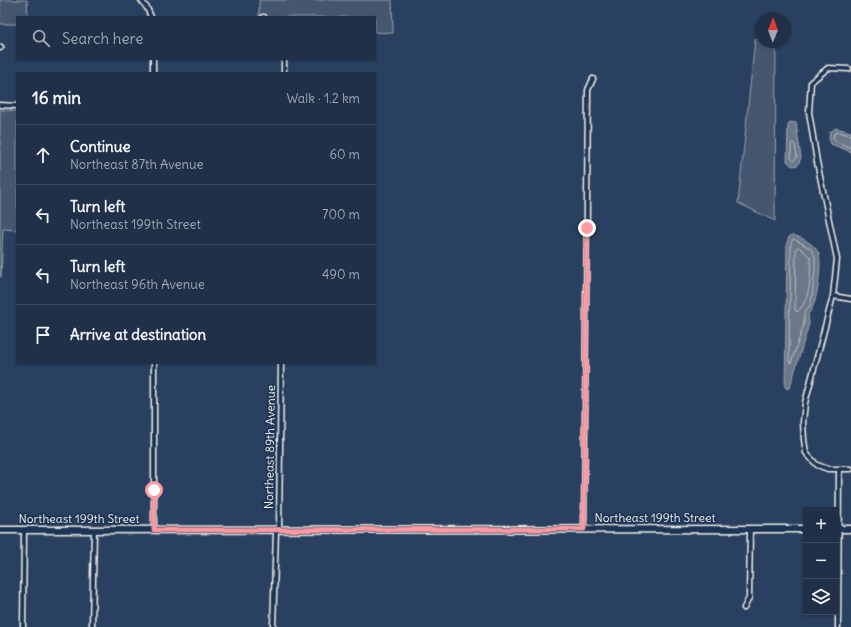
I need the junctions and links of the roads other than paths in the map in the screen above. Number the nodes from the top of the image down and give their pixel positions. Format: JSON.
{"nodes":[{"id":1,"x":141,"y":0,"type":"edge"},
{"id":2,"x":150,"y":16,"type":"edge"},
{"id":3,"x":154,"y":60,"type":"edge"},
{"id":4,"x":284,"y":60,"type":"edge"},
{"id":5,"x":849,"y":69,"type":"dead end"},
{"id":6,"x":153,"y":72,"type":"edge"},
{"id":7,"x":284,"y":72,"type":"edge"},
{"id":8,"x":593,"y":79,"type":"dead end"},
{"id":9,"x":0,"y":105,"type":"edge"},
{"id":10,"x":16,"y":106,"type":"edge"},
{"id":11,"x":833,"y":296,"type":"junction"},
{"id":12,"x":851,"y":300,"type":"edge"},
{"id":13,"x":154,"y":364,"type":"edge"},
{"id":14,"x":281,"y":364,"type":"edge"},
{"id":15,"x":851,"y":469,"type":"edge"},
{"id":16,"x":839,"y":470,"type":"junction"},
{"id":17,"x":838,"y":507,"type":"edge"},
{"id":18,"x":584,"y":529,"type":"junction"},
{"id":19,"x":750,"y":529,"type":"junction"},
{"id":20,"x":803,"y":529,"type":"edge"},
{"id":21,"x":839,"y":529,"type":"edge"},
{"id":22,"x":851,"y":529,"type":"edge"},
{"id":23,"x":0,"y":530,"type":"edge"},
{"id":24,"x":24,"y":530,"type":"junction"},
{"id":25,"x":94,"y":530,"type":"junction"},
{"id":26,"x":154,"y":530,"type":"junction"},
{"id":27,"x":278,"y":530,"type":"junction"},
{"id":28,"x":838,"y":543,"type":"edge"},
{"id":29,"x":744,"y":608,"type":"dead end"},
{"id":30,"x":23,"y":627,"type":"edge"},
{"id":31,"x":92,"y":627,"type":"edge"},
{"id":32,"x":273,"y":627,"type":"edge"},
{"id":33,"x":838,"y":627,"type":"edge"}],
"edges":[{"from":1,"to":2,"type":"street"},
{"from":3,"to":6,"type":"street"},
{"from":4,"to":7,"type":"street"},
{"from":5,"to":11,"type":"street"},
{"from":8,"to":18,"type":"street"},
{"from":9,"to":10,"type":"street"},
{"from":11,"to":12,"type":"street"},
{"from":11,"to":16,"type":"street"},
{"from":13,"to":26,"type":"street"},
{"from":14,"to":27,"type":"street","name":"Northeast 89th Avenue"},
{"from":15,"to":16,"type":"street"},
{"from":16,"to":17,"type":"street"},
{"from":18,"to":19,"type":"main road","name":"Northeast 199th Street"},
{"from":18,"to":27,"type":"main road","name":"Northeast 199th Street"},
{"from":19,"to":20,"type":"main road","name":"Northeast 199th Street"},
{"from":19,"to":29,"type":"street"},
{"from":21,"to":22,"type":"main road"},
{"from":23,"to":24,"type":"main road","name":"Northeast 199th Street"},
{"from":24,"to":25,"type":"main road","name":"Northeast 199th Street"},
{"from":24,"to":30,"type":"street"},
{"from":25,"to":26,"type":"main road","name":"Northeast 199th Street"},
{"from":25,"to":31,"type":"street"},
{"from":26,"to":27,"type":"main road","name":"Northeast 199th Street"},
{"from":27,"to":32,"type":"street","name":"Northeast 89th Avenue"},
{"from":28,"to":33,"type":"street"}]}
